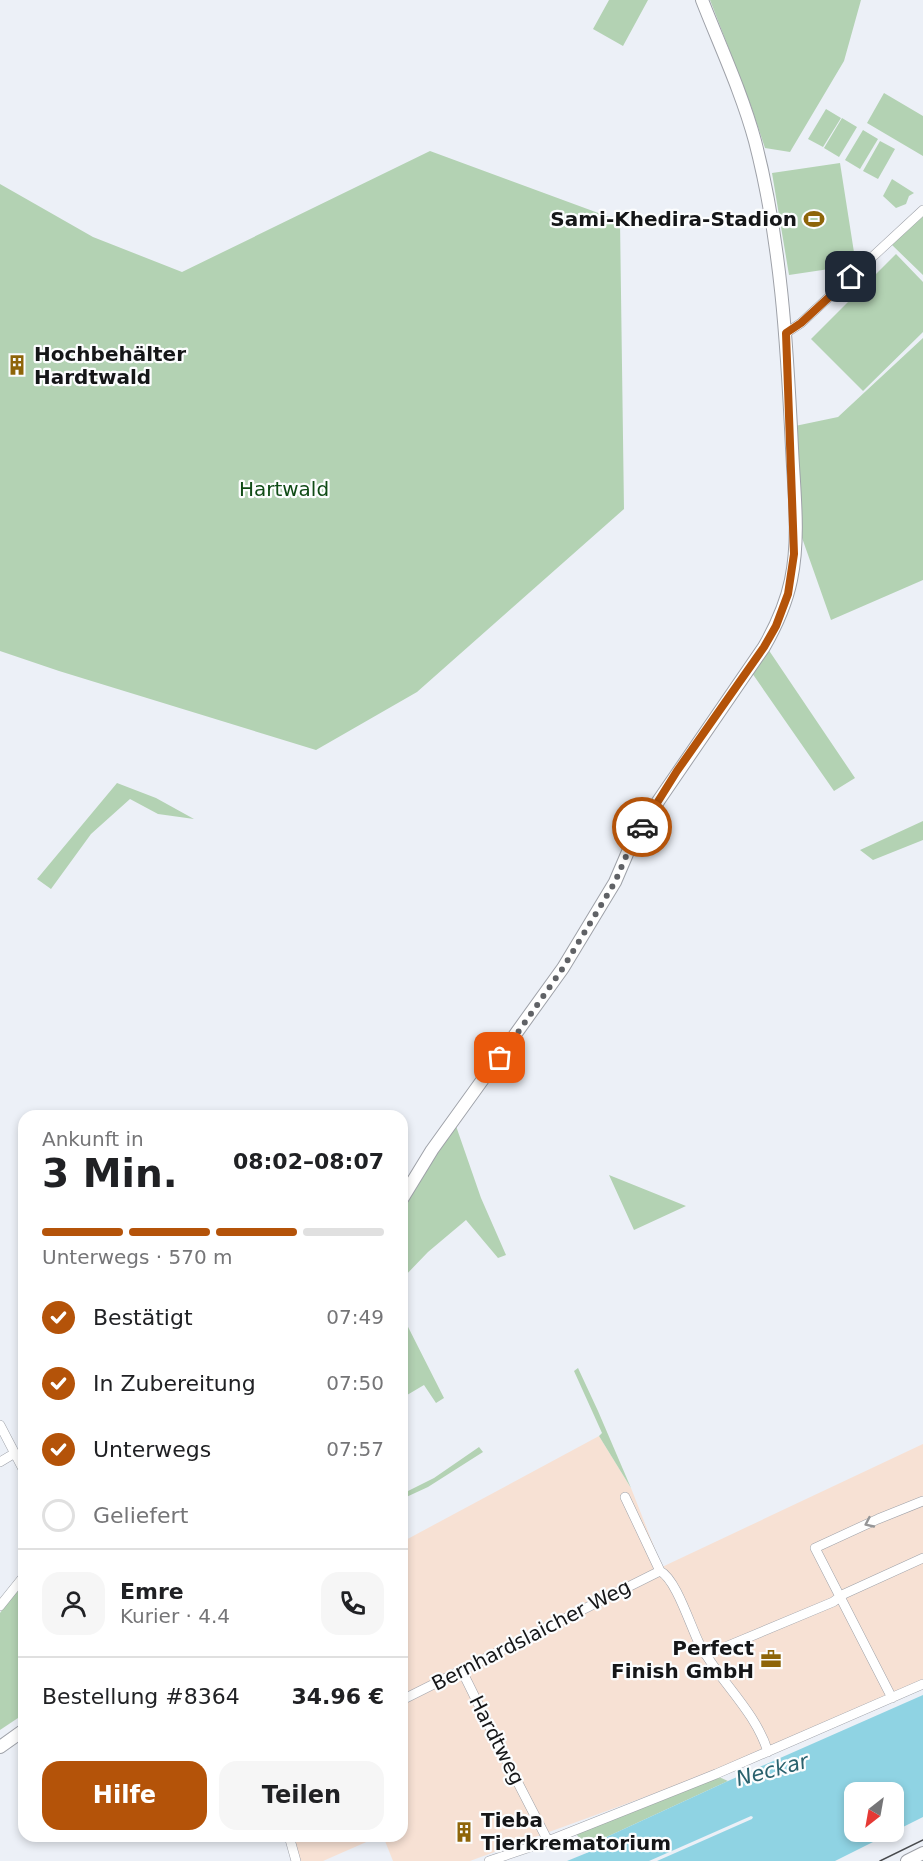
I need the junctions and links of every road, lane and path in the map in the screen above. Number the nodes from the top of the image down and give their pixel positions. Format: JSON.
{"nodes":[{"id":1,"x":702,"y":0,"type":"edge"},
{"id":2,"x":923,"y":210,"type":"edge"},
{"id":3,"x":786,"y":333,"type":"junction"},
{"id":4,"x":408,"y":1189,"type":"edge"},
{"id":5,"x":1,"y":1426,"type":"edge"},
{"id":6,"x":15,"y":1453,"type":"junction"},
{"id":7,"x":18,"y":1459,"type":"edge"},
{"id":8,"x":0,"y":1462,"type":"edge"},
{"id":9,"x":626,"y":1497,"type":"dead end"},
{"id":10,"x":923,"y":1501,"type":"edge"},
{"id":11,"x":923,"y":1558,"type":"edge"},
{"id":12,"x":660,"y":1571,"type":"junction"},
{"id":13,"x":18,"y":1584,"type":"edge"},
{"id":14,"x":840,"y":1596,"type":"junction"},
{"id":15,"x":0,"y":1606,"type":"edge"},
{"id":16,"x":706,"y":1655,"type":"junction"},
{"id":17,"x":462,"y":1671,"type":"junction"},
{"id":18,"x":923,"y":1684,"type":"edge"},
{"id":19,"x":408,"y":1697,"type":"edge"},
{"id":20,"x":892,"y":1698,"type":"junction"},
{"id":21,"x":18,"y":1734,"type":"edge"},
{"id":22,"x":0,"y":1747,"type":"edge"},
{"id":23,"x":768,"y":1752,"type":"junction"},
{"id":24,"x":548,"y":1841,"type":"junction"},
{"id":25,"x":291,"y":1842,"type":"edge"},
{"id":26,"x":923,"y":1853,"type":"edge"},
{"id":27,"x":296,"y":1861,"type":"edge"},
{"id":28,"x":489,"y":1861,"type":"edge"},
{"id":29,"x":907,"y":1861,"type":"edge"}],
"edges":[{"from":1,"to":3,"type":"main road"},
{"from":2,"to":3,"type":"street"},
{"from":3,"to":4,"type":"main road"},
{"from":5,"to":6,"type":"street"},
{"from":6,"to":7,"type":"street"},
{"from":6,"to":8,"type":"street"},
{"from":9,"to":12,"type":"street"},
{"from":10,"to":14,"type":"street","one_way":true},
{"from":11,"to":14,"type":"street"},
{"from":12,"to":16,"type":"street"},
{"from":12,"to":17,"type":"street","name":"Bernhardslaicher Weg"},
{"from":13,"to":15,"type":"street"},
{"from":14,"to":16,"type":"street"},
{"from":14,"to":20,"type":"street"},
{"from":16,"to":23,"type":"street"},
{"from":17,"to":19,"type":"street","name":"Bernhardslaicher Weg"},
{"from":17,"to":24,"type":"street","name":"Hardtweg"},
{"from":18,"to":20,"type":"street"},
{"from":20,"to":23,"type":"street"},
{"from":21,"to":22,"type":"main road"},
{"from":23,"to":24,"type":"street"},
{"from":24,"to":28,"type":"street"},
{"from":25,"to":27,"type":"street"},
{"from":26,"to":29,"type":"main road"}]}
